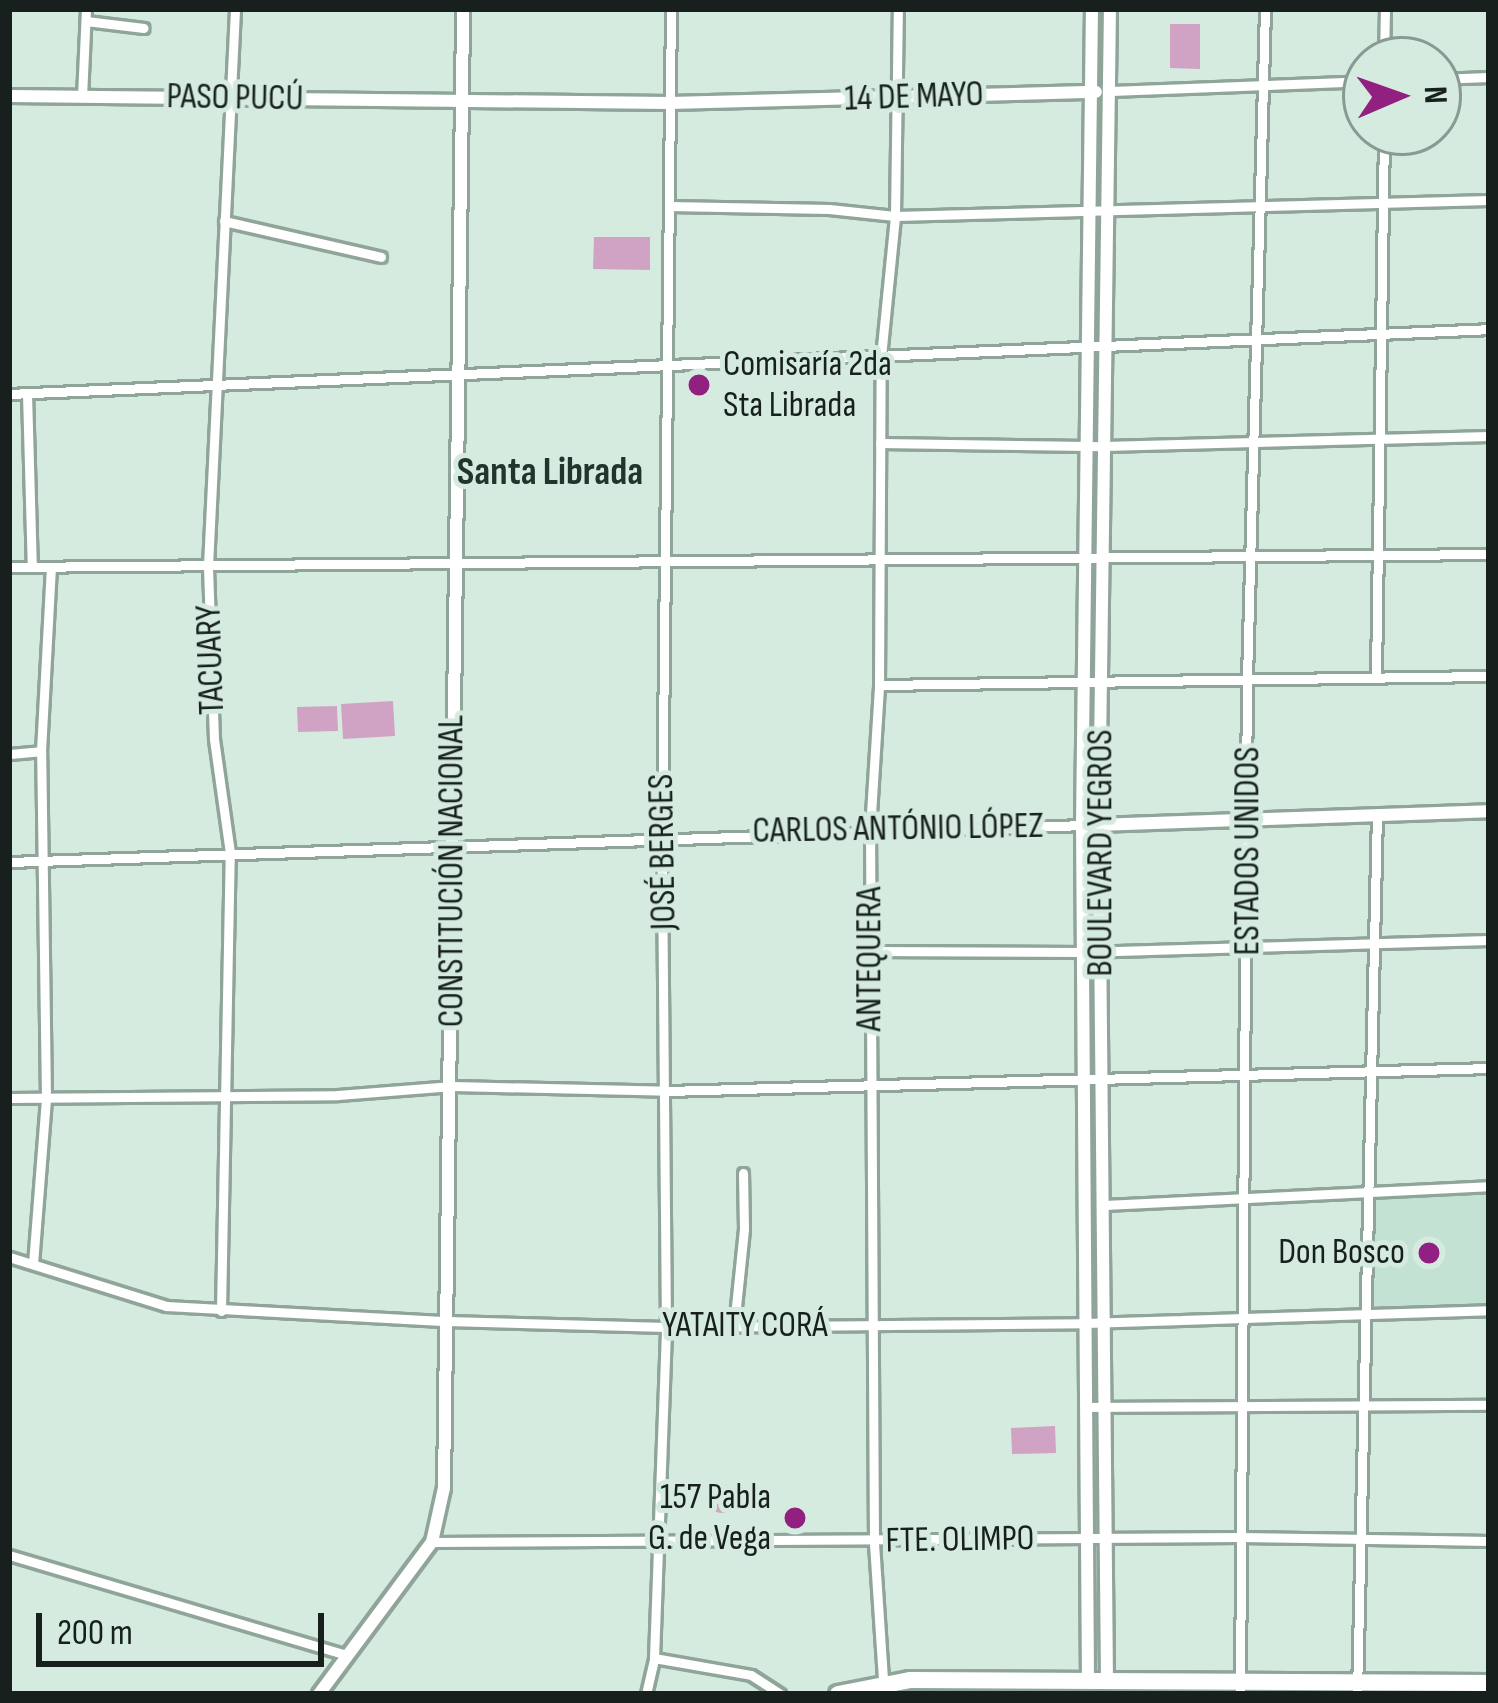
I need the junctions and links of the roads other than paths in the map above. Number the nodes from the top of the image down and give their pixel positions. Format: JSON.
{"nodes":[{"id":1,"x":235,"y":9,"type":"edge"},
{"id":2,"x":463,"y":9,"type":"edge"},
{"id":3,"x":671,"y":9,"type":"edge"},
{"id":4,"x":898,"y":9,"type":"edge"},
{"id":5,"x":1092,"y":9,"type":"edge"},
{"id":6,"x":1110,"y":9,"type":"edge"},
{"id":7,"x":1265,"y":9,"type":"edge"},
{"id":8,"x":86,"y":15,"type":"edge"},
{"id":9,"x":144,"y":28,"type":"dead end"},
{"id":10,"x":1342,"y":82,"type":"edge"},
{"id":11,"x":1264,"y":85,"type":"junction"},
{"id":12,"x":1109,"y":91,"type":"junction"},
{"id":13,"x":1091,"y":92,"type":"junction"},
{"id":14,"x":9,"y":96,"type":"edge"},
{"id":15,"x":82,"y":97,"type":"junction"},
{"id":16,"x":233,"y":98,"type":"junction"},
{"id":17,"x":898,"y":98,"type":"junction"},
{"id":18,"x":462,"y":100,"type":"junction"},
{"id":19,"x":670,"y":103,"type":"junction"},
{"id":20,"x":1384,"y":156,"type":"edge"},
{"id":21,"x":1489,"y":200,"type":"edge"},
{"id":22,"x":1383,"y":205,"type":"junction"},
{"id":23,"x":669,"y":206,"type":"junction"},
{"id":24,"x":1262,"y":208,"type":"junction"},
{"id":25,"x":1107,"y":211,"type":"junction"},
{"id":26,"x":1090,"y":212,"type":"junction"},
{"id":27,"x":895,"y":216,"type":"junction"},
{"id":28,"x":224,"y":221,"type":"junction"},
{"id":29,"x":381,"y":257,"type":"dead end"},
{"id":30,"x":1489,"y":328,"type":"edge"},
{"id":31,"x":1381,"y":335,"type":"junction"},
{"id":32,"x":1260,"y":340,"type":"junction"},
{"id":33,"x":1106,"y":345,"type":"junction"},
{"id":34,"x":1088,"y":347,"type":"junction"},
{"id":35,"x":881,"y":357,"type":"junction"},
{"id":36,"x":667,"y":367,"type":"junction"},
{"id":37,"x":458,"y":377,"type":"junction"},
{"id":38,"x":212,"y":388,"type":"junction"},
{"id":39,"x":9,"y":394,"type":"edge"},
{"id":40,"x":27,"y":394,"type":"junction"},
{"id":41,"x":1489,"y":436,"type":"edge"},
{"id":42,"x":1379,"y":440,"type":"junction"},
{"id":43,"x":1256,"y":442,"type":"junction"},
{"id":44,"x":880,"y":443,"type":"junction"},
{"id":45,"x":1087,"y":443,"type":"junction"},
{"id":46,"x":1104,"y":446,"type":"junction"},
{"id":47,"x":1489,"y":554,"type":"edge"},
{"id":48,"x":1251,"y":558,"type":"junction"},
{"id":49,"x":1378,"y":558,"type":"junction"},
{"id":50,"x":1086,"y":561,"type":"junction"},
{"id":51,"x":1102,"y":561,"type":"junction"},
{"id":52,"x":879,"y":562,"type":"junction"},
{"id":53,"x":665,"y":563,"type":"junction"},
{"id":54,"x":454,"y":564,"type":"junction"},
{"id":55,"x":208,"y":566,"type":"junction"},
{"id":56,"x":9,"y":567,"type":"edge"},
{"id":57,"x":32,"y":567,"type":"junction"},
{"id":58,"x":51,"y":568,"type":"junction"},
{"id":59,"x":1489,"y":676,"type":"edge"},
{"id":60,"x":1376,"y":677,"type":"junction"},
{"id":61,"x":1247,"y":679,"type":"junction"},
{"id":62,"x":1084,"y":681,"type":"junction"},
{"id":63,"x":1101,"y":681,"type":"junction"},
{"id":64,"x":878,"y":685,"type":"junction"},
{"id":65,"x":41,"y":752,"type":"junction"},
{"id":66,"x":9,"y":754,"type":"edge"},
{"id":67,"x":1489,"y":812,"type":"edge"},
{"id":68,"x":1377,"y":815,"type":"junction"},
{"id":69,"x":1249,"y":818,"type":"junction"},
{"id":70,"x":1082,"y":825,"type":"junction"},
{"id":71,"x":1099,"y":825,"type":"junction"},
{"id":72,"x":870,"y":830,"type":"junction"},
{"id":73,"x":662,"y":835,"type":"junction"},
{"id":74,"x":450,"y":844,"type":"junction"},
{"id":75,"x":230,"y":853,"type":"junction"},
{"id":76,"x":42,"y":860,"type":"junction"},
{"id":77,"x":9,"y":862,"type":"edge"},
{"id":78,"x":1489,"y":940,"type":"edge"},
{"id":79,"x":1374,"y":944,"type":"junction"},
{"id":80,"x":1247,"y":947,"type":"junction"},
{"id":81,"x":870,"y":950,"type":"junction"},
{"id":82,"x":1083,"y":952,"type":"junction"},
{"id":83,"x":1100,"y":952,"type":"junction"},
{"id":84,"x":1489,"y":1068,"type":"edge"},
{"id":85,"x":1369,"y":1072,"type":"junction"},
{"id":86,"x":1249,"y":1076,"type":"junction"},
{"id":87,"x":1084,"y":1080,"type":"junction"},
{"id":88,"x":1103,"y":1080,"type":"junction"},
{"id":89,"x":453,"y":1086,"type":"junction"},
{"id":90,"x":869,"y":1086,"type":"junction"},
{"id":91,"x":668,"y":1091,"type":"junction"},
{"id":92,"x":225,"y":1096,"type":"junction"},
{"id":93,"x":9,"y":1098,"type":"edge"},
{"id":94,"x":46,"y":1098,"type":"junction"},
{"id":95,"x":742,"y":1172,"type":"dead end"},
{"id":96,"x":1489,"y":1186,"type":"edge"},
{"id":97,"x":1366,"y":1189,"type":"junction"},
{"id":98,"x":1246,"y":1195,"type":"junction"},
{"id":99,"x":1104,"y":1204,"type":"junction"},
{"id":100,"x":9,"y":1257,"type":"edge"},
{"id":101,"x":33,"y":1264,"type":"junction"},
{"id":102,"x":1489,"y":1310,"type":"edge"},
{"id":103,"x":221,"y":1312,"type":"junction"},
{"id":104,"x":1362,"y":1313,"type":"junction"},
{"id":105,"x":1243,"y":1317,"type":"junction"},
{"id":106,"x":447,"y":1321,"type":"junction"},
{"id":107,"x":1104,"y":1321,"type":"junction"},
{"id":108,"x":1085,"y":1323,"type":"junction"},
{"id":109,"x":872,"y":1325,"type":"junction"},
{"id":110,"x":734,"y":1326,"type":"junction"},
{"id":111,"x":666,"y":1327,"type":"junction"},
{"id":112,"x":1361,"y":1405,"type":"junction"},
{"id":113,"x":1489,"y":1405,"type":"edge"},
{"id":114,"x":1242,"y":1406,"type":"junction"},
{"id":115,"x":1085,"y":1407,"type":"junction"},
{"id":116,"x":1104,"y":1408,"type":"junction"},
{"id":117,"x":1240,"y":1537,"type":"junction"},
{"id":118,"x":1085,"y":1539,"type":"junction"},
{"id":119,"x":1360,"y":1539,"type":"junction"},
{"id":120,"x":1104,"y":1540,"type":"junction"},
{"id":121,"x":1489,"y":1541,"type":"edge"},
{"id":122,"x":432,"y":1542,"type":"junction"},
{"id":123,"x":660,"y":1542,"type":"junction"},
{"id":124,"x":874,"y":1542,"type":"junction"},
{"id":125,"x":9,"y":1555,"type":"edge"},
{"id":126,"x":346,"y":1655,"type":"junction"},
{"id":127,"x":654,"y":1658,"type":"junction"},
{"id":128,"x":1489,"y":1684,"type":"edge"},
{"id":129,"x":1095,"y":1688,"type":"edge"},
{"id":130,"x":1241,"y":1688,"type":"edge"},
{"id":131,"x":884,"y":1689,"type":"edge"},
{"id":132,"x":1357,"y":1690,"type":"edge"},
{"id":133,"x":319,"y":1694,"type":"edge"},
{"id":134,"x":646,"y":1694,"type":"edge"},
{"id":135,"x":780,"y":1694,"type":"edge"},
{"id":136,"x":838,"y":1694,"type":"edge"}],
"edges":[{"from":1,"to":16,"type":"street","name":"TACUARY"},
{"from":2,"to":18,"type":"main road","name":"CONSTITUCIÓN NACIONAL"},
{"from":3,"to":19,"type":"street","name":"JOSÉ BERGES"},
{"from":4,"to":17,"type":"street","name":"ANTEQUERA"},
{"from":5,"to":13,"type":"main road","name":"BOULEVARD YEGROS"},
{"from":6,"to":12,"type":"main road","name":"BOULEVARD YEGROS"},
{"from":7,"to":11,"type":"street","name":"ESTADOS UNIDOS"},
{"from":8,"to":9,"type":"street"},
{"from":8,"to":15,"type":"street"},
{"from":10,"to":11,"type":"street","name":"14 DE MAYO"},
{"from":11,"to":12,"type":"street","name":"14 DE MAYO"},
{"from":11,"to":24,"type":"street","name":"ESTADOS UNIDOS"},
{"from":12,"to":13,"type":"main road","name":"14 DE MAYO"},
{"from":12,"to":25,"type":"main road","name":"BOULEVARD YEGROS"},
{"from":13,"to":17,"type":"main road","name":"14 DE MAYO"},
{"from":13,"to":26,"type":"main road","name":"BOULEVARD YEGROS"},
{"from":14,"to":15,"type":"main road","name":"PASO PUCÚ"},
{"from":15,"to":16,"type":"main road","name":"PASO PUCÚ"},
{"from":16,"to":18,"type":"main road","name":"PASO PUCÚ"},
{"from":16,"to":28,"type":"street","name":"TACUARY"},
{"from":17,"to":19,"type":"main road","name":"14 DE MAYO"},
{"from":17,"to":27,"type":"street","name":"ANTEQUERA"},
{"from":18,"to":19,"type":"main road","name":"14 DE MAYO"},
{"from":18,"to":37,"type":"main road","name":"CONSTITUCIÓN NACIONAL"},
{"from":19,"to":23,"type":"street","name":"JOSÉ BERGES"},
{"from":20,"to":22,"type":"street"},
{"from":21,"to":22,"type":"street"},
{"from":22,"to":24,"type":"street"},
{"from":22,"to":31,"type":"street"},
{"from":23,"to":27,"type":"street"},
{"from":23,"to":36,"type":"street","name":"JOSÉ BERGES"},
{"from":24,"to":25,"type":"street"},
{"from":24,"to":32,"type":"street","name":"ESTADOS UNIDOS"},
{"from":25,"to":26,"type":"street"},
{"from":25,"to":33,"type":"main road","name":"BOULEVARD YEGROS"},
{"from":26,"to":27,"type":"street"},
{"from":26,"to":34,"type":"main road","name":"BOULEVARD YEGROS"},
{"from":27,"to":35,"type":"street","name":"ANTEQUERA"},
{"from":28,"to":29,"type":"street"},
{"from":28,"to":38,"type":"street","name":"TACUARY"},
{"from":30,"to":31,"type":"street"},
{"from":31,"to":32,"type":"street"},
{"from":31,"to":42,"type":"street"},
{"from":32,"to":33,"type":"street"},
{"from":32,"to":43,"type":"street","name":"ESTADOS UNIDOS"},
{"from":33,"to":34,"type":"street"},
{"from":33,"to":46,"type":"main road","name":"BOULEVARD YEGROS"},
{"from":34,"to":35,"type":"street"},
{"from":34,"to":45,"type":"main road","name":"BOULEVARD YEGROS"},
{"from":35,"to":36,"type":"street"},
{"from":35,"to":44,"type":"street","name":"ANTEQUERA"},
{"from":36,"to":37,"type":"street"},
{"from":36,"to":53,"type":"street","name":"JOSÉ BERGES"},
{"from":37,"to":38,"type":"street"},
{"from":37,"to":54,"type":"main road","name":"CONSTITUCIÓN NACIONAL"},
{"from":38,"to":40,"type":"street"},
{"from":38,"to":55,"type":"street","name":"TACUARY"},
{"from":39,"to":40,"type":"street"},
{"from":40,"to":57,"type":"street"},
{"from":41,"to":42,"type":"street"},
{"from":42,"to":43,"type":"street"},
{"from":42,"to":49,"type":"street"},
{"from":43,"to":46,"type":"street"},
{"from":43,"to":48,"type":"street","name":"ESTADOS UNIDOS"},
{"from":44,"to":45,"type":"street"},
{"from":44,"to":52,"type":"street","name":"ANTEQUERA"},
{"from":45,"to":46,"type":"street"},
{"from":45,"to":50,"type":"main road","name":"BOULEVARD YEGROS"},
{"from":46,"to":51,"type":"main road","name":"BOULEVARD YEGROS"},
{"from":47,"to":49,"type":"street"},
{"from":48,"to":49,"type":"street"},
{"from":48,"to":51,"type":"street"},
{"from":48,"to":61,"type":"street","name":"ESTADOS UNIDOS"},
{"from":49,"to":60,"type":"street"},
{"from":50,"to":51,"type":"street"},
{"from":50,"to":52,"type":"street"},
{"from":50,"to":62,"type":"main road","name":"BOULEVARD YEGROS"},
{"from":51,"to":63,"type":"main road","name":"BOULEVARD YEGROS"},
{"from":52,"to":53,"type":"street"},
{"from":52,"to":64,"type":"street","name":"ANTEQUERA"},
{"from":53,"to":54,"type":"street"},
{"from":53,"to":73,"type":"street","name":"JOSÉ BERGES"},
{"from":54,"to":55,"type":"street"},
{"from":54,"to":74,"type":"main road","name":"CONSTITUCIÓN NACIONAL"},
{"from":55,"to":58,"type":"street"},
{"from":55,"to":75,"type":"street","name":"TACUARY"},
{"from":56,"to":57,"type":"street"},
{"from":57,"to":58,"type":"street"},
{"from":58,"to":65,"type":"street"},
{"from":59,"to":60,"type":"street"},
{"from":60,"to":61,"type":"street"},
{"from":61,"to":63,"type":"street"},
{"from":61,"to":69,"type":"street","name":"ESTADOS UNIDOS"},
{"from":62,"to":63,"type":"street"},
{"from":62,"to":64,"type":"street"},
{"from":62,"to":70,"type":"main road","name":"BOULEVARD YEGROS"},
{"from":63,"to":71,"type":"main road","name":"BOULEVARD YEGROS"},
{"from":64,"to":72,"type":"street","name":"ANTEQUERA"},
{"from":65,"to":66,"type":"street"},
{"from":65,"to":76,"type":"street"},
{"from":67,"to":68,"type":"main road","name":"CARLOS ANTÓNIO LÓPEZ"},
{"from":68,"to":69,"type":"main road","name":"CARLOS ANTÓNIO LÓPEZ"},
{"from":68,"to":79,"type":"street"},
{"from":69,"to":71,"type":"main road","name":"CARLOS ANTÓNIO LÓPEZ"},
{"from":69,"to":80,"type":"street","name":"ESTADOS UNIDOS"},
{"from":70,"to":71,"type":"main road","name":"CARLOS ANTÓNIO LÓPEZ"},
{"from":70,"to":72,"type":"street","name":"CARLOS ANTÓNIO LÓPEZ"},
{"from":70,"to":82,"type":"main road","name":"BOULEVARD YEGROS"},
{"from":71,"to":83,"type":"main road","name":"BOULEVARD YEGROS"},
{"from":72,"to":73,"type":"street","name":"CARLOS ANTÓNIO LÓPEZ"},
{"from":72,"to":81,"type":"street","name":"ANTEQUERA"},
{"from":73,"to":74,"type":"street","name":"CARLOS ANTÓNIO LÓPEZ"},
{"from":73,"to":91,"type":"street","name":"JOSÉ BERGES"},
{"from":74,"to":75,"type":"street","name":"CARLOS ANTÓNIO LÓPEZ"},
{"from":74,"to":89,"type":"main road","name":"CONSTITUCIÓN NACIONAL"},
{"from":75,"to":76,"type":"street","name":"CARLOS ANTÓNIO LÓPEZ"},
{"from":75,"to":92,"type":"street","name":"TACUARY"},
{"from":76,"to":77,"type":"street","name":"CARLOS ANTÓNIO LÓPEZ"},
{"from":76,"to":94,"type":"street"},
{"from":78,"to":79,"type":"street"},
{"from":79,"to":80,"type":"street"},
{"from":79,"to":85,"type":"street"},
{"from":80,"to":83,"type":"street"},
{"from":80,"to":86,"type":"street","name":"ESTADOS UNIDOS"},
{"from":81,"to":82,"type":"street"},
{"from":81,"to":90,"type":"street","name":"ANTEQUERA"},
{"from":82,"to":83,"type":"street"},
{"from":82,"to":87,"type":"main road","name":"BOULEVARD YEGROS"},
{"from":83,"to":88,"type":"main road","name":"BOULEVARD YEGROS"},
{"from":84,"to":85,"type":"street"},
{"from":85,"to":86,"type":"street"},
{"from":85,"to":97,"type":"street"},
{"from":86,"to":88,"type":"street"},
{"from":86,"to":98,"type":"street","name":"ESTADOS UNIDOS"},
{"from":87,"to":88,"type":"street"},
{"from":87,"to":90,"type":"street"},
{"from":87,"to":108,"type":"main road","name":"BOULEVARD YEGROS"},
{"from":88,"to":99,"type":"main road","name":"BOULEVARD YEGROS"},
{"from":89,"to":91,"type":"street"},
{"from":89,"to":92,"type":"street"},
{"from":89,"to":106,"type":"main road","name":"CONSTITUCIÓN NACIONAL"},
{"from":90,"to":91,"type":"street"},
{"from":90,"to":109,"type":"street","name":"ANTEQUERA"},
{"from":91,"to":111,"type":"street","name":"JOSÉ BERGES"},
{"from":92,"to":94,"type":"street"},
{"from":92,"to":103,"type":"street","name":"TACUARY"},
{"from":93,"to":94,"type":"street"},
{"from":94,"to":101,"type":"street"},
{"from":95,"to":110,"type":"street"},
{"from":96,"to":97,"type":"street"},
{"from":97,"to":98,"type":"street"},
{"from":97,"to":104,"type":"street"},
{"from":98,"to":99,"type":"street"},
{"from":98,"to":105,"type":"street","name":"ESTADOS UNIDOS"},
{"from":99,"to":107,"type":"main road","name":"BOULEVARD YEGROS"},
{"from":100,"to":101,"type":"street","name":"YATAITY CORÁ"},
{"from":101,"to":103,"type":"street","name":"YATAITY CORÁ"},
{"from":102,"to":104,"type":"street","name":"YATAITY CORÁ"},
{"from":103,"to":106,"type":"street","name":"YATAITY CORÁ"},
{"from":104,"to":105,"type":"street","name":"YATAITY CORÁ"},
{"from":104,"to":112,"type":"street"},
{"from":105,"to":107,"type":"street","name":"YATAITY CORÁ"},
{"from":105,"to":114,"type":"street","name":"ESTADOS UNIDOS"},
{"from":106,"to":111,"type":"street","name":"YATAITY CORÁ"},
{"from":106,"to":122,"type":"main road","name":"CONSTITUCIÓN NACIONAL"},
{"from":107,"to":108,"type":"street","name":"YATAITY CORÁ"},
{"from":107,"to":116,"type":"main road","name":"BOULEVARD YEGROS"},
{"from":108,"to":109,"type":"street","name":"YATAITY CORÁ"},
{"from":108,"to":115,"type":"main road","name":"BOULEVARD YEGROS"},
{"from":109,"to":110,"type":"street","name":"YATAITY CORÁ"},
{"from":109,"to":124,"type":"street","name":"ANTEQUERA"},
{"from":110,"to":111,"type":"street","name":"YATAITY CORÁ"},
{"from":111,"to":123,"type":"street","name":"JOSÉ BERGES"},
{"from":112,"to":113,"type":"street"},
{"from":112,"to":114,"type":"street"},
{"from":112,"to":119,"type":"street"},
{"from":114,"to":116,"type":"street"},
{"from":114,"to":117,"type":"street","name":"ESTADOS UNIDOS"},
{"from":115,"to":116,"type":"street"},
{"from":115,"to":118,"type":"main road","name":"BOULEVARD YEGROS"},
{"from":116,"to":120,"type":"main road","name":"BOULEVARD YEGROS"},
{"from":117,"to":119,"type":"street","name":"FTE. OLIMPO"},
{"from":117,"to":120,"type":"street","name":"FTE. OLIMPO"},
{"from":117,"to":130,"type":"street","name":"ESTADOS UNIDOS"},
{"from":118,"to":120,"type":"street","name":"FTE. OLIMPO"},
{"from":118,"to":124,"type":"street","name":"FTE. OLIMPO"},
{"from":118,"to":129,"type":"main road","name":"BOULEVARD YEGROS"},
{"from":119,"to":121,"type":"street","name":"FTE. OLIMPO"},
{"from":119,"to":132,"type":"street"},
{"from":120,"to":129,"type":"main road","name":"BOULEVARD YEGROS"},
{"from":122,"to":123,"type":"street","name":"FTE. OLIMPO"},
{"from":122,"to":126,"type":"main road","name":"CONSTITUCIÓN NACIONAL"},
{"from":123,"to":124,"type":"street","name":"FTE. OLIMPO"},
{"from":123,"to":127,"type":"street","name":"JOSÉ BERGES"},
{"from":124,"to":131,"type":"street","name":"ANTEQUERA"},
{"from":125,"to":126,"type":"street"},
{"from":126,"to":133,"type":"main road","name":"CONSTITUCIÓN NACIONAL"},
{"from":127,"to":134,"type":"street","name":"JOSÉ BERGES"},
{"from":127,"to":135,"type":"street"},
{"from":128,"to":132,"type":"highway"},
{"from":129,"to":130,"type":"highway"},
{"from":129,"to":131,"type":"highway"},
{"from":130,"to":132,"type":"highway"},
{"from":131,"to":136,"type":"highway"}]}
